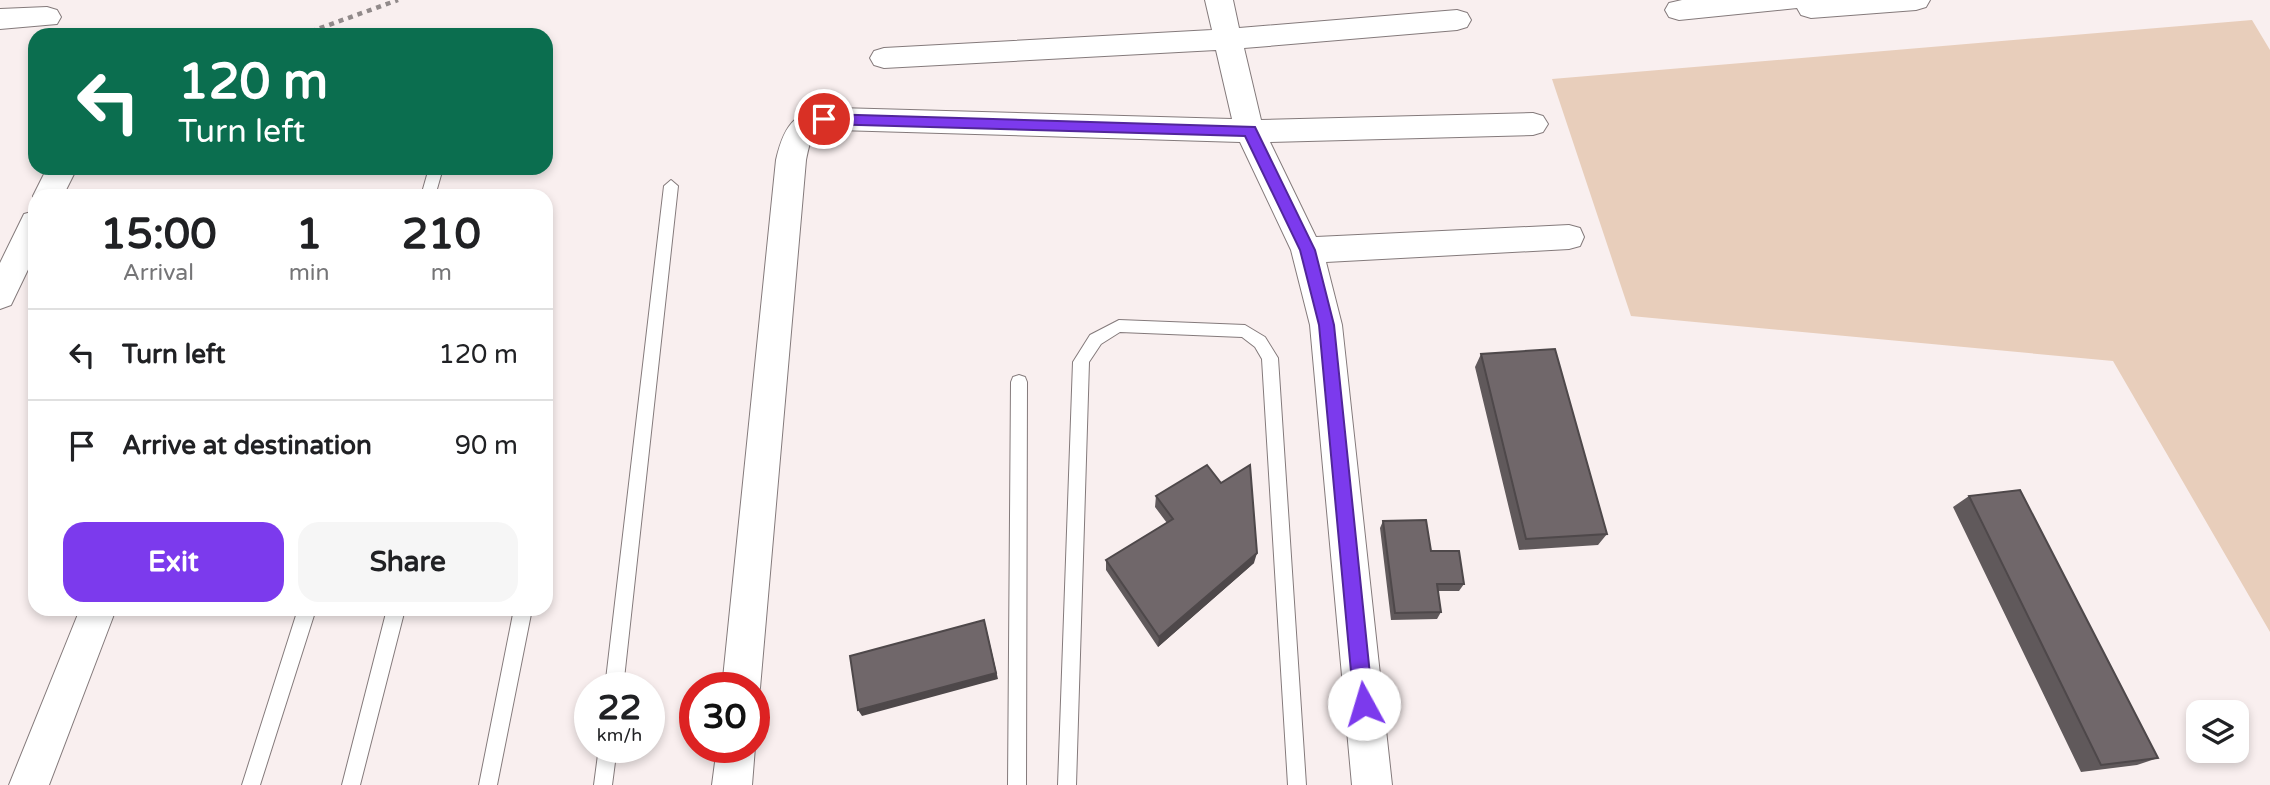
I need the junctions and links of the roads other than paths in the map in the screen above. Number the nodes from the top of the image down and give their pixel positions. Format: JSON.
{"nodes":[{"id":1,"x":1219,"y":0,"type":"edge"},
{"id":2,"x":1791,"y":0,"type":"edge"},
{"id":3,"x":1807,"y":0,"type":"edge"},
{"id":4,"x":1916,"y":0,"type":"edge"},
{"id":5,"x":1678,"y":10,"type":"dead end"},
{"id":6,"x":47,"y":17,"type":"dead end"},
{"id":7,"x":0,"y":19,"type":"edge"},
{"id":8,"x":1457,"y":20,"type":"dead end"},
{"id":9,"x":1228,"y":39,"type":"junction"},
{"id":10,"x":884,"y":58,"type":"dead end"},
{"id":11,"x":1533,"y":124,"type":"dead end"},
{"id":12,"x":1250,"y":131,"type":"junction"},
{"id":13,"x":671,"y":186,"type":"dead end"},
{"id":14,"x":1569,"y":237,"type":"dead end"},
{"id":15,"x":28,"y":238,"type":"edge"},
{"id":16,"x":1307,"y":250,"type":"junction"},
{"id":17,"x":0,"y":296,"type":"edge"},
{"id":18,"x":1019,"y":382,"type":"dead end"},
{"id":19,"x":95,"y":616,"type":"edge"},
{"id":20,"x":305,"y":616,"type":"edge"},
{"id":21,"x":395,"y":616,"type":"edge"},
{"id":22,"x":522,"y":616,"type":"edge"},
{"id":23,"x":616,"y":672,"type":"edge"},
{"id":24,"x":743,"y":672,"type":"edge"},
{"id":25,"x":606,"y":763,"type":"edge"},
{"id":26,"x":734,"y":763,"type":"edge"},
{"id":27,"x":29,"y":785,"type":"edge"},
{"id":28,"x":251,"y":785,"type":"edge"},
{"id":29,"x":351,"y":785,"type":"edge"},
{"id":30,"x":488,"y":785,"type":"edge"},
{"id":31,"x":603,"y":785,"type":"edge"},
{"id":32,"x":732,"y":785,"type":"edge"},
{"id":33,"x":1017,"y":785,"type":"edge"},
{"id":34,"x":1067,"y":785,"type":"edge"},
{"id":35,"x":1297,"y":785,"type":"edge"},
{"id":36,"x":1372,"y":785,"type":"edge"}],
"edges":[{"from":1,"to":9,"type":"street"},
{"from":2,"to":5,"type":"street"},
{"from":3,"to":4,"type":"street"},
{"from":6,"to":7,"type":"street"},
{"from":8,"to":9,"type":"street"},
{"from":9,"to":10,"type":"street"},
{"from":9,"to":12,"type":"street"},
{"from":11,"to":12,"type":"street"},
{"from":12,"to":16,"type":"street"},
{"from":12,"to":24,"type":"street"},
{"from":13,"to":23,"type":"lane"},
{"from":14,"to":16,"type":"street"},
{"from":15,"to":17,"type":"street"},
{"from":16,"to":36,"type":"street"},
{"from":18,"to":33,"type":"lane"},
{"from":19,"to":27,"type":"street"},
{"from":20,"to":28,"type":"lane"},
{"from":21,"to":29,"type":"lane"},
{"from":22,"to":30,"type":"lane"},
{"from":25,"to":31,"type":"lane"},
{"from":26,"to":32,"type":"street"},
{"from":34,"to":35,"type":"lane"}]}
